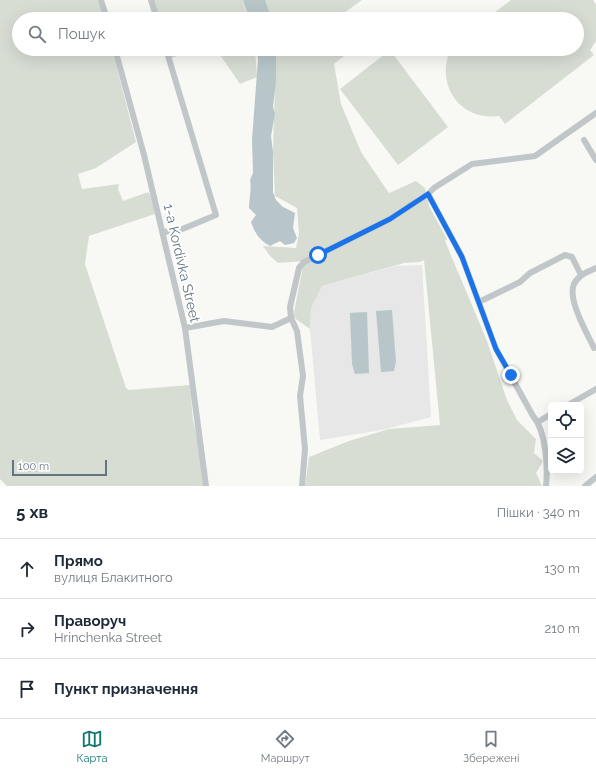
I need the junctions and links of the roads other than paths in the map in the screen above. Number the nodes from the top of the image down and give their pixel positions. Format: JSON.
{"nodes":[{"id":1,"x":101,"y":0,"type":"edge"},
{"id":2,"x":151,"y":0,"type":"edge"},
{"id":3,"x":104,"y":12,"type":"edge"},
{"id":4,"x":155,"y":12,"type":"edge"},
{"id":5,"x":117,"y":56,"type":"edge"},
{"id":6,"x":168,"y":56,"type":"edge"},
{"id":7,"x":596,"y":113,"type":"edge"},
{"id":8,"x":584,"y":140,"type":"dead end"},
{"id":9,"x":596,"y":160,"type":"edge"},
{"id":10,"x":428,"y":194,"type":"junction"},
{"id":11,"x":163,"y":232,"type":"junction"},
{"id":12,"x":596,"y":268,"type":"edge"},
{"id":13,"x":581,"y":275,"type":"junction"},
{"id":14,"x":479,"y":302,"type":"junction"},
{"id":15,"x":291,"y":318,"type":"junction"},
{"id":16,"x":185,"y":328,"type":"junction"},
{"id":17,"x":594,"y":348,"type":"dead end"},
{"id":18,"x":596,"y":389,"type":"edge"},
{"id":19,"x":573,"y":402,"type":"edge"},
{"id":20,"x":548,"y":416,"type":"edge"},
{"id":21,"x":538,"y":422,"type":"junction"},
{"id":22,"x":596,"y":477,"type":"edge"},
{"id":23,"x":206,"y":486,"type":"edge"},
{"id":24,"x":302,"y":486,"type":"edge"},
{"id":25,"x":546,"y":486,"type":"edge"},
{"id":26,"x":585,"y":486,"type":"edge"}],
"edges":[{"from":1,"to":3,"type":"street"},
{"from":2,"to":4,"type":"street"},
{"from":5,"to":11,"type":"street","name":"1-a Kordivka Street"},
{"from":6,"to":11,"type":"street"},
{"from":7,"to":10,"type":"street"},
{"from":8,"to":9,"type":"street"},
{"from":10,"to":14,"type":"street"},
{"from":10,"to":15,"type":"street"},
{"from":11,"to":16,"type":"street","name":"1-a Kordivka Street"},
{"from":12,"to":13,"type":"street"},
{"from":13,"to":14,"type":"street"},
{"from":13,"to":17,"type":"street"},
{"from":14,"to":21,"type":"street"},
{"from":15,"to":16,"type":"street"},
{"from":15,"to":24,"type":"street"},
{"from":16,"to":23,"type":"street","name":"1-a Kordivka Street"},
{"from":18,"to":19,"type":"street"},
{"from":20,"to":21,"type":"street"},
{"from":21,"to":25,"type":"street"},
{"from":22,"to":26,"type":"street"}]}
